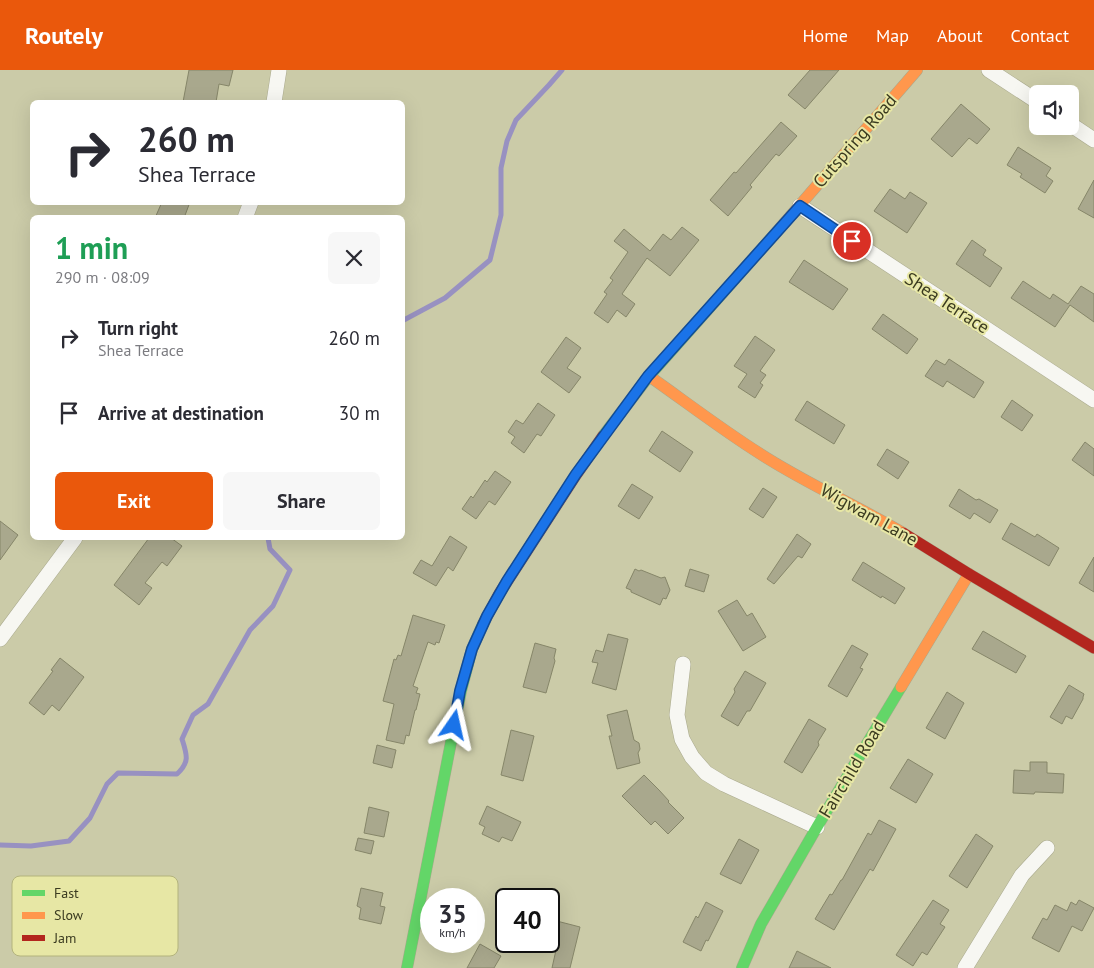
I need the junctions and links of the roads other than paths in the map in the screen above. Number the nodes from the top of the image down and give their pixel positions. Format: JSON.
{"nodes":[{"id":1,"x":279,"y":70,"type":"edge"},
{"id":2,"x":917,"y":70,"type":"edge"},
{"id":3,"x":989,"y":70,"type":"edge"},
{"id":4,"x":1029,"y":96,"type":"edge"},
{"id":5,"x":274,"y":100,"type":"edge"},
{"id":6,"x":1079,"y":130,"type":"edge"},
{"id":7,"x":1094,"y":140,"type":"edge"},
{"id":8,"x":800,"y":206,"type":"junction"},
{"id":9,"x":648,"y":376,"type":"junction"},
{"id":10,"x":1094,"y":400,"type":"edge"},
{"id":11,"x":74,"y":540,"type":"edge"},
{"id":12,"x":969,"y":574,"type":"junction"},
{"id":13,"x":0,"y":639,"type":"edge"},
{"id":14,"x":1094,"y":648,"type":"edge"},
{"id":15,"x":683,"y":664,"type":"dead end"},
{"id":16,"x":817,"y":827,"type":"junction"},
{"id":17,"x":1047,"y":848,"type":"dead end"},
{"id":18,"x":407,"y":968,"type":"edge"},
{"id":19,"x":742,"y":968,"type":"edge"},
{"id":20,"x":965,"y":968,"type":"edge"}],
"edges":[{"from":1,"to":5,"type":"street"},
{"from":2,"to":8,"type":"street","name":"Cutspring Road"},
{"from":3,"to":4,"type":"street"},
{"from":6,"to":7,"type":"street"},
{"from":8,"to":9,"type":"street","name":"Cutspring Road"},
{"from":8,"to":10,"type":"street","name":"Shea Terrace"},
{"from":9,"to":12,"type":"street","name":"Wigwam Lane"},
{"from":9,"to":18,"type":"street","name":"Cutspring Road"},
{"from":11,"to":13,"type":"street"},
{"from":12,"to":14,"type":"street","name":"Wigwam Lane"},
{"from":12,"to":16,"type":"street","name":"Fairchild Road"},
{"from":15,"to":16,"type":"street"},
{"from":16,"to":19,"type":"street","name":"Fairchild Road"},
{"from":17,"to":20,"type":"street"}]}
